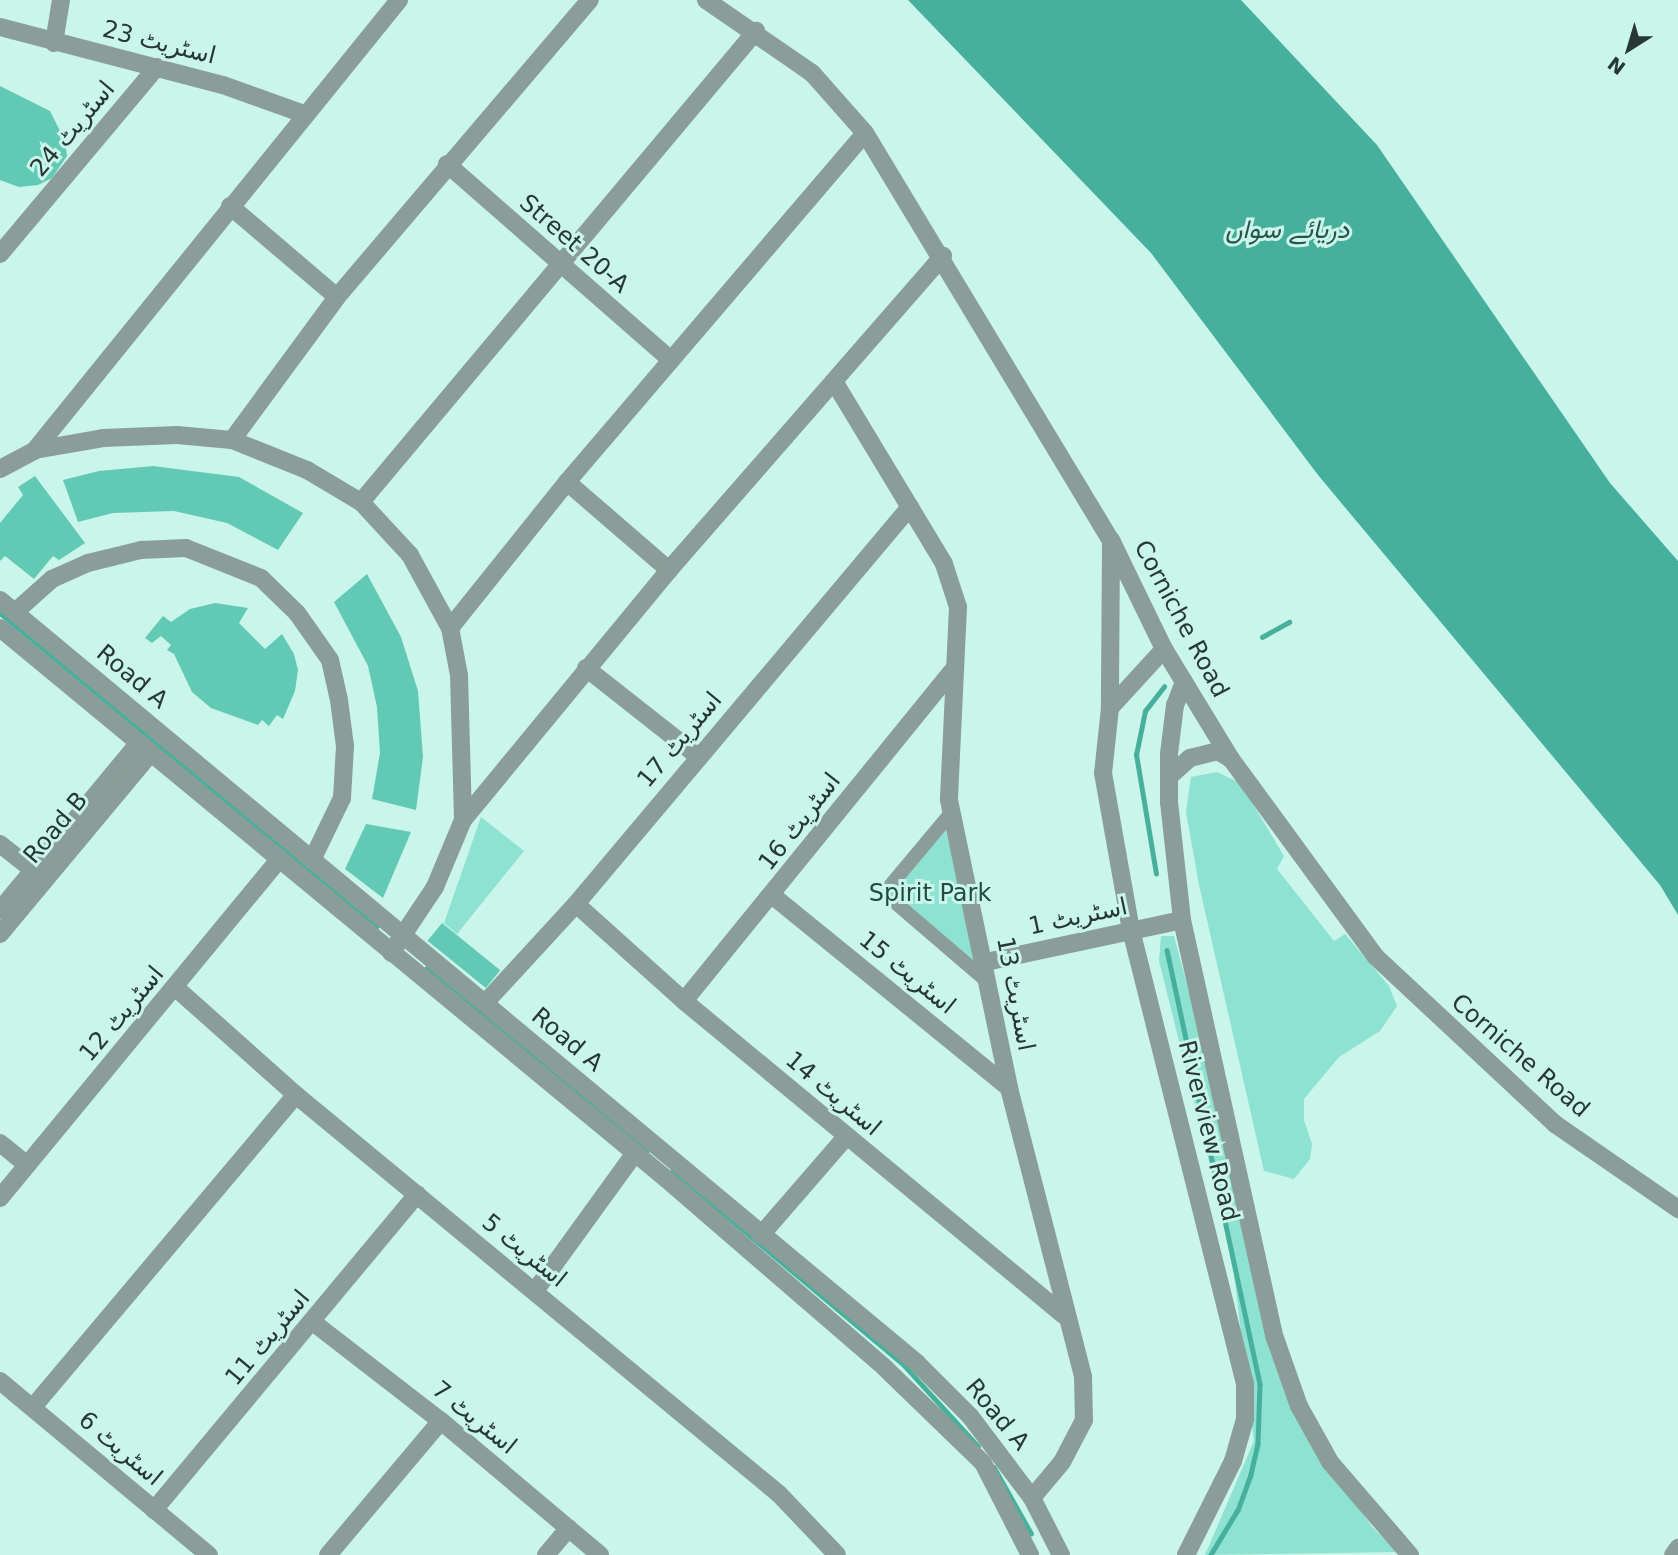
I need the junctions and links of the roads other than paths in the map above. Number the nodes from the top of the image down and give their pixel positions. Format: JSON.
{"nodes":[{"id":1,"x":61,"y":0,"type":"edge"},
{"id":2,"x":397,"y":0,"type":"edge"},
{"id":3,"x":590,"y":0,"type":"edge"},
{"id":4,"x":706,"y":0,"type":"edge"},
{"id":5,"x":0,"y":27,"type":"edge"},
{"id":6,"x":756,"y":31,"type":"junction"},
{"id":7,"x":54,"y":43,"type":"junction"},
{"id":8,"x":157,"y":67,"type":"junction"},
{"id":9,"x":304,"y":114,"type":"junction"},
{"id":10,"x":865,"y":133,"type":"junction"},
{"id":11,"x":447,"y":164,"type":"junction"},
{"id":12,"x":230,"y":206,"type":"junction"},
{"id":13,"x":2,"y":247,"type":"edge"},
{"id":14,"x":943,"y":256,"type":"junction"},
{"id":15,"x":557,"y":264,"type":"junction"},
{"id":16,"x":337,"y":297,"type":"junction"},
{"id":17,"x":670,"y":359,"type":"junction"},
{"id":18,"x":835,"y":383,"type":"junction"},
{"id":19,"x":232,"y":440,"type":"junction"},
{"id":20,"x":35,"y":450,"type":"junction"},
{"id":21,"x":0,"y":468,"type":"edge"},
{"id":22,"x":567,"y":482,"type":"junction"},
{"id":23,"x":361,"y":502,"type":"junction"},
{"id":24,"x":910,"y":507,"type":"junction"},
{"id":25,"x":1111,"y":540,"type":"junction"},
{"id":26,"x":669,"y":570,"type":"junction"},
{"id":27,"x":0,"y":600,"type":"edge"},
{"id":28,"x":15,"y":612,"type":"junction"},
{"id":29,"x":0,"y":628,"type":"edge"},
{"id":30,"x":450,"y":628,"type":"junction"},
{"id":31,"x":1164,"y":649,"type":"junction"},
{"id":32,"x":586,"y":668,"type":"junction"},
{"id":33,"x":952,"y":671,"type":"junction"},
{"id":34,"x":1184,"y":682,"type":"junction"},
{"id":35,"x":1110,"y":708,"type":"junction"},
{"id":36,"x":144,"y":749,"type":"junction"},
{"id":37,"x":698,"y":755,"type":"junction"},
{"id":38,"x":1231,"y":759,"type":"junction"},
{"id":39,"x":1172,"y":774,"type":"junction"},
{"id":40,"x":951,"y":813,"type":"junction"},
{"id":41,"x":463,"y":821,"type":"junction"},
{"id":42,"x":0,"y":844,"type":"edge"},
{"id":43,"x":279,"y":859,"type":"junction"},
{"id":44,"x":312,"y":860,"type":"junction"},
{"id":45,"x":33,"y":870,"type":"junction"},
{"id":46,"x":773,"y":896,"type":"junction"},
{"id":47,"x":576,"y":904,"type":"junction"},
{"id":48,"x":0,"y":910,"type":"edge"},
{"id":49,"x":1182,"y":920,"type":"junction"},
{"id":50,"x":1131,"y":930,"type":"junction"},
{"id":51,"x":0,"y":934,"type":"edge"},
{"id":52,"x":401,"y":934,"type":"junction"},
{"id":53,"x":391,"y":953,"type":"junction"},
{"id":54,"x":986,"y":962,"type":"junction"},
{"id":55,"x":989,"y":983,"type":"junction"},
{"id":56,"x":176,"y":988,"type":"junction"},
{"id":57,"x":684,"y":1001,"type":"junction"},
{"id":58,"x":485,"y":1003,"type":"junction"},
{"id":59,"x":1009,"y":1088,"type":"junction"},
{"id":60,"x":296,"y":1095,"type":"junction"},
{"id":61,"x":846,"y":1137,"type":"junction"},
{"id":62,"x":0,"y":1143,"type":"edge"},
{"id":63,"x":634,"y":1154,"type":"junction"},
{"id":64,"x":27,"y":1165,"type":"junction"},
{"id":65,"x":417,"y":1194,"type":"junction"},
{"id":66,"x":0,"y":1198,"type":"edge"},
{"id":67,"x":1678,"y":1209,"type":"edge"},
{"id":68,"x":761,"y":1235,"type":"junction"},
{"id":69,"x":535,"y":1291,"type":"junction"},
{"id":70,"x":1064,"y":1315,"type":"junction"},
{"id":71,"x":314,"y":1323,"type":"junction"},
{"id":72,"x":0,"y":1381,"type":"edge"},
{"id":73,"x":33,"y":1407,"type":"junction"},
{"id":74,"x":440,"y":1421,"type":"junction"},
{"id":75,"x":1032,"y":1498,"type":"junction"},
{"id":76,"x":154,"y":1510,"type":"junction"},
{"id":77,"x":569,"y":1528,"type":"junction"},
{"id":78,"x":1678,"y":1548,"type":"edge"},
{"id":79,"x":209,"y":1555,"type":"edge"},
{"id":80,"x":328,"y":1555,"type":"edge"},
{"id":81,"x":546,"y":1555,"type":"edge"},
{"id":82,"x":600,"y":1555,"type":"edge"},
{"id":83,"x":837,"y":1555,"type":"edge"},
{"id":84,"x":1030,"y":1555,"type":"edge"},
{"id":85,"x":1061,"y":1555,"type":"edge"},
{"id":86,"x":1186,"y":1555,"type":"edge"},
{"id":87,"x":1409,"y":1555,"type":"edge"},
{"id":88,"x":1673,"y":1555,"type":"edge"}],
"edges":[{"from":1,"to":7,"type":"street"},
{"from":2,"to":9,"type":"street"},
{"from":3,"to":11,"type":"street"},
{"from":4,"to":6,"type":"street","name":"Corniche Road"},
{"from":5,"to":7,"type":"street","name":"اسٹریٹ 23"},
{"from":6,"to":10,"type":"street","name":"Corniche Road"},
{"from":6,"to":15,"type":"street"},
{"from":7,"to":8,"type":"street","name":"اسٹریٹ 23"},
{"from":8,"to":9,"type":"street","name":"اسٹریٹ 23"},
{"from":8,"to":13,"type":"street","name":"اسٹریٹ 24"},
{"from":9,"to":12,"type":"street"},
{"from":10,"to":14,"type":"street","name":"Corniche Road"},
{"from":10,"to":17,"type":"street"},
{"from":11,"to":15,"type":"street","name":"Street 20-A"},
{"from":11,"to":16,"type":"street"},
{"from":12,"to":16,"type":"street"},
{"from":12,"to":20,"type":"street"},
{"from":14,"to":18,"type":"street"},
{"from":14,"to":25,"type":"street","name":"Corniche Road"},
{"from":15,"to":17,"type":"street","name":"Street 20-A"},
{"from":15,"to":23,"type":"street"},
{"from":16,"to":19,"type":"street"},
{"from":17,"to":22,"type":"street"},
{"from":18,"to":24,"type":"street","name":"اسٹریٹ 13"},
{"from":18,"to":26,"type":"street"},
{"from":19,"to":20,"type":"street"},
{"from":19,"to":23,"type":"street"},
{"from":20,"to":21,"type":"street"},
{"from":22,"to":26,"type":"street"},
{"from":22,"to":30,"type":"street"},
{"from":23,"to":30,"type":"street"},
{"from":24,"to":33,"type":"street","name":"اسٹریٹ 13"},
{"from":24,"to":37,"type":"street","name":"اسٹریٹ 17"},
{"from":25,"to":31,"type":"street","name":"Corniche Road"},
{"from":25,"to":35,"type":"street","name":"Riverview Road"},
{"from":26,"to":32,"type":"street"},
{"from":27,"to":28,"type":"street","name":"Road A"},
{"from":28,"to":44,"type":"street","name":"Road A"},
{"from":28,"to":44,"type":"street"},
{"from":29,"to":36,"type":"street","name":"Road A"},
{"from":30,"to":41,"type":"street"},
{"from":31,"to":34,"type":"street","name":"Corniche Road"},
{"from":31,"to":35,"type":"street"},
{"from":32,"to":37,"type":"street"},
{"from":32,"to":41,"type":"street"},
{"from":33,"to":40,"type":"street","name":"اسٹریٹ 13"},
{"from":33,"to":46,"type":"street","name":"اسٹریٹ 16"},
{"from":34,"to":38,"type":"street","name":"Corniche Road"},
{"from":34,"to":39,"type":"street","name":"Riverview Road"},
{"from":35,"to":50,"type":"street","name":"Riverview Road"},
{"from":36,"to":43,"type":"street","name":"Road A"},
{"from":36,"to":45,"type":"street","name":"Road B"},
{"from":36,"to":51,"type":"street","name":"Road B"},
{"from":37,"to":47,"type":"street","name":"اسٹریٹ 17"},
{"from":38,"to":39,"type":"street"},
{"from":38,"to":67,"type":"street","name":"Corniche Road"},
{"from":39,"to":49,"type":"street","name":"Riverview Road"},
{"from":40,"to":54,"type":"street","name":"اسٹریٹ 13"},
{"from":40,"to":55,"type":"street"},
{"from":41,"to":52,"type":"street"},
{"from":42,"to":45,"type":"street"},
{"from":43,"to":53,"type":"street","name":"Road A"},
{"from":43,"to":56,"type":"street","name":"اسٹریٹ 12"},
{"from":44,"to":52,"type":"street","name":"Road A"},
{"from":45,"to":48,"type":"street","name":"Road B"},
{"from":46,"to":57,"type":"street","name":"اسٹریٹ 16"},
{"from":46,"to":59,"type":"street","name":"اسٹریٹ 15"},
{"from":47,"to":57,"type":"street","name":"اسٹریٹ 14"},
{"from":47,"to":58,"type":"street","name":"اسٹریٹ 17"},
{"from":49,"to":50,"type":"street","name":"اسٹریٹ 1"},
{"from":49,"to":87,"type":"street","name":"Riverview Road"},
{"from":50,"to":54,"type":"street","name":"اسٹریٹ 1"},
{"from":50,"to":86,"type":"street","name":"Riverview Road"},
{"from":52,"to":53,"type":"street"},
{"from":52,"to":58,"type":"street","name":"Road A"},
{"from":53,"to":63,"type":"street","name":"Road A"},
{"from":54,"to":55,"type":"street","name":"اسٹریٹ 13"},
{"from":55,"to":59,"type":"street","name":"اسٹریٹ 13"},
{"from":56,"to":60,"type":"street","name":"اسٹریٹ 5"},
{"from":56,"to":64,"type":"street","name":"اسٹریٹ 12"},
{"from":57,"to":61,"type":"street","name":"اسٹریٹ 14"},
{"from":58,"to":68,"type":"street","name":"Road A"},
{"from":59,"to":70,"type":"street","name":"اسٹریٹ 13"},
{"from":60,"to":65,"type":"street","name":"اسٹریٹ 5"},
{"from":60,"to":73,"type":"street"},
{"from":61,"to":68,"type":"street"},
{"from":61,"to":70,"type":"street","name":"اسٹریٹ 14"},
{"from":62,"to":64,"type":"street"},
{"from":63,"to":69,"type":"street"},
{"from":63,"to":84,"type":"street","name":"Road A"},
{"from":64,"to":66,"type":"street","name":"اسٹریٹ 12"},
{"from":65,"to":69,"type":"street","name":"اسٹریٹ 5"},
{"from":65,"to":71,"type":"street","name":"اسٹریٹ 11"},
{"from":68,"to":75,"type":"street","name":"Road A"},
{"from":69,"to":83,"type":"street","name":"اسٹریٹ 5"},
{"from":70,"to":75,"type":"street","name":"اسٹریٹ 13"},
{"from":71,"to":74,"type":"street","name":"اسٹریٹ 7"},
{"from":71,"to":76,"type":"street","name":"اسٹریٹ 11"},
{"from":72,"to":73,"type":"street","name":"اسٹریٹ 6"},
{"from":73,"to":76,"type":"street","name":"اسٹریٹ 6"},
{"from":74,"to":77,"type":"street","name":"اسٹریٹ 7"},
{"from":74,"to":80,"type":"street"},
{"from":75,"to":85,"type":"street","name":"Road A"},
{"from":76,"to":79,"type":"street","name":"اسٹریٹ 6"},
{"from":77,"to":81,"type":"street"},
{"from":77,"to":82,"type":"street","name":"اسٹریٹ 7"},
{"from":78,"to":88,"type":"street"}]}
